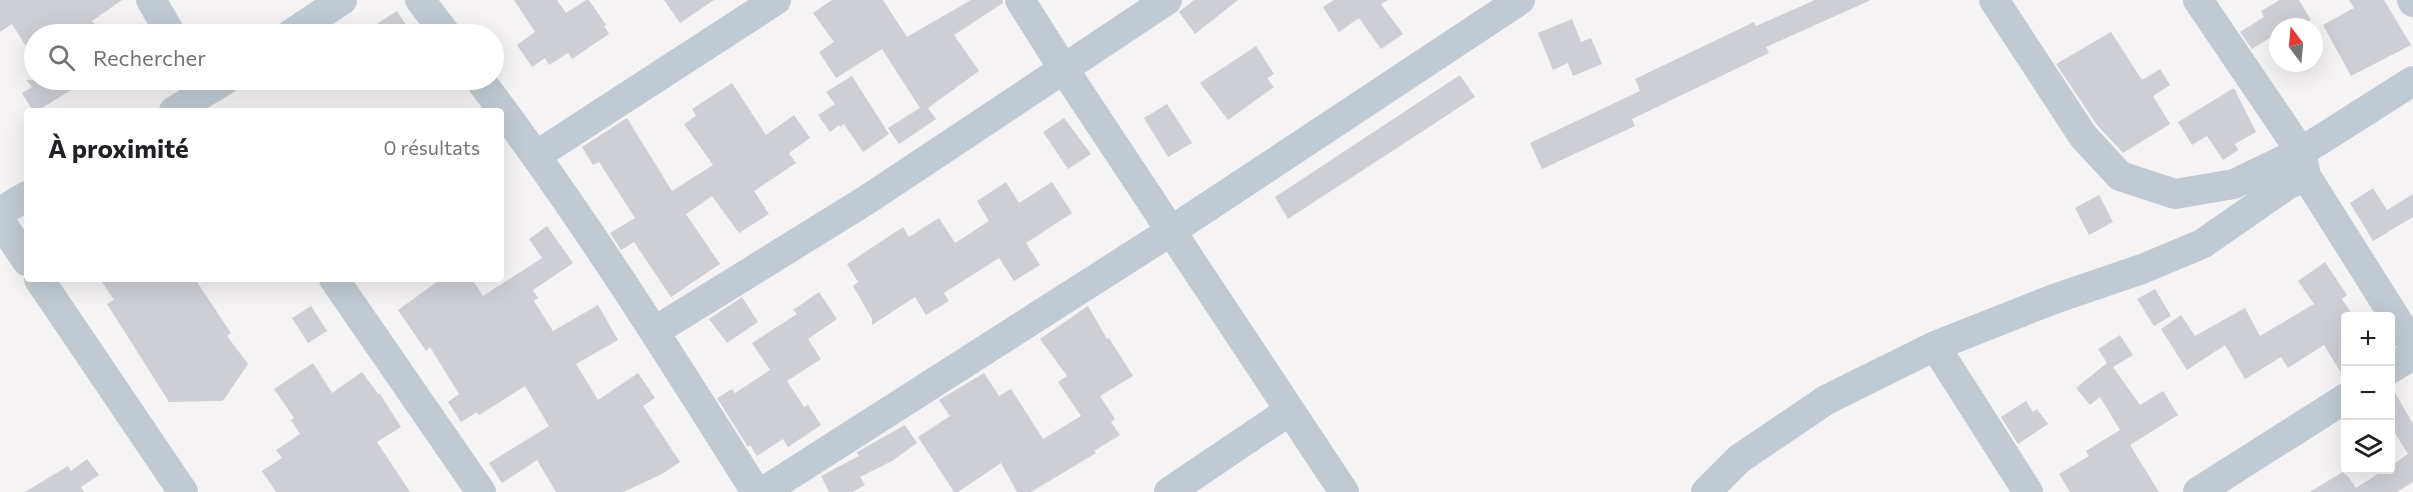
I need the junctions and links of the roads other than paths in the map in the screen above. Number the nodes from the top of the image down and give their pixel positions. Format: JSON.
{"nodes":[{"id":1,"x":151,"y":0,"type":"edge"},
{"id":2,"x":342,"y":0,"type":"edge"},
{"id":3,"x":420,"y":0,"type":"edge"},
{"id":4,"x":776,"y":0,"type":"edge"},
{"id":5,"x":1020,"y":0,"type":"edge"},
{"id":6,"x":1167,"y":0,"type":"edge"},
{"id":7,"x":1520,"y":0,"type":"edge"},
{"id":8,"x":1994,"y":0,"type":"edge"},
{"id":9,"x":2198,"y":0,"type":"edge"},
{"id":10,"x":165,"y":24,"type":"edge"},
{"id":11,"x":306,"y":24,"type":"edge"},
{"id":12,"x":438,"y":24,"type":"edge"},
{"id":13,"x":1063,"y":68,"type":"junction"},
{"id":14,"x":2413,"y":81,"type":"edge"},
{"id":15,"x":488,"y":90,"type":"edge"},
{"id":16,"x":211,"y":91,"type":"edge"},
{"id":17,"x":180,"y":108,"type":"edge"},
{"id":18,"x":501,"y":108,"type":"edge"},
{"id":19,"x":504,"y":112,"type":"edge"},
{"id":20,"x":537,"y":155,"type":"junction"},
{"id":21,"x":2303,"y":164,"type":"junction"},
{"id":22,"x":24,"y":198,"type":"edge"},
{"id":23,"x":0,"y":212,"type":"edge"},
{"id":24,"x":0,"y":221,"type":"edge"},
{"id":25,"x":1171,"y":231,"type":"junction"},
{"id":26,"x":24,"y":257,"type":"edge"},
{"id":27,"x":41,"y":282,"type":"edge"},
{"id":28,"x":336,"y":282,"type":"edge"},
{"id":29,"x":655,"y":331,"type":"junction"},
{"id":30,"x":1935,"y":346,"type":"junction"},
{"id":31,"x":2413,"y":346,"type":"edge"},
{"id":32,"x":2413,"y":355,"type":"edge"},
{"id":33,"x":2395,"y":366,"type":"edge"},
{"id":34,"x":2341,"y":401,"type":"edge"},
{"id":35,"x":1289,"y":411,"type":"junction"},
{"id":36,"x":183,"y":492,"type":"edge"},
{"id":37,"x":481,"y":492,"type":"edge"},
{"id":38,"x":756,"y":492,"type":"edge"},
{"id":39,"x":763,"y":492,"type":"edge"},
{"id":40,"x":1169,"y":492,"type":"edge"},
{"id":41,"x":1344,"y":492,"type":"edge"},
{"id":42,"x":1706,"y":492,"type":"edge"},
{"id":43,"x":2028,"y":492,"type":"edge"},
{"id":44,"x":2198,"y":492,"type":"edge"}],
"edges":[{"from":1,"to":10,"type":"street"},
{"from":2,"to":11,"type":"street"},
{"from":3,"to":12,"type":"street"},
{"from":4,"to":20,"type":"street"},
{"from":5,"to":13,"type":"street"},
{"from":6,"to":13,"type":"street"},
{"from":7,"to":25,"type":"street"},
{"from":8,"to":21,"type":"street"},
{"from":9,"to":21,"type":"street"},
{"from":13,"to":25,"type":"street"},
{"from":13,"to":29,"type":"street"},
{"from":14,"to":21,"type":"street"},
{"from":15,"to":18,"type":"street"},
{"from":16,"to":17,"type":"street"},
{"from":19,"to":20,"type":"street"},
{"from":20,"to":29,"type":"street"},
{"from":21,"to":30,"type":"street"},
{"from":21,"to":31,"type":"street"},
{"from":22,"to":23,"type":"street"},
{"from":24,"to":26,"type":"street"},
{"from":25,"to":35,"type":"street"},
{"from":25,"to":39,"type":"street"},
{"from":27,"to":36,"type":"street"},
{"from":28,"to":37,"type":"street"},
{"from":29,"to":38,"type":"street"},
{"from":30,"to":42,"type":"street"},
{"from":30,"to":43,"type":"street"},
{"from":32,"to":33,"type":"street"},
{"from":34,"to":44,"type":"street"},
{"from":35,"to":40,"type":"street"},
{"from":35,"to":41,"type":"street"}]}
